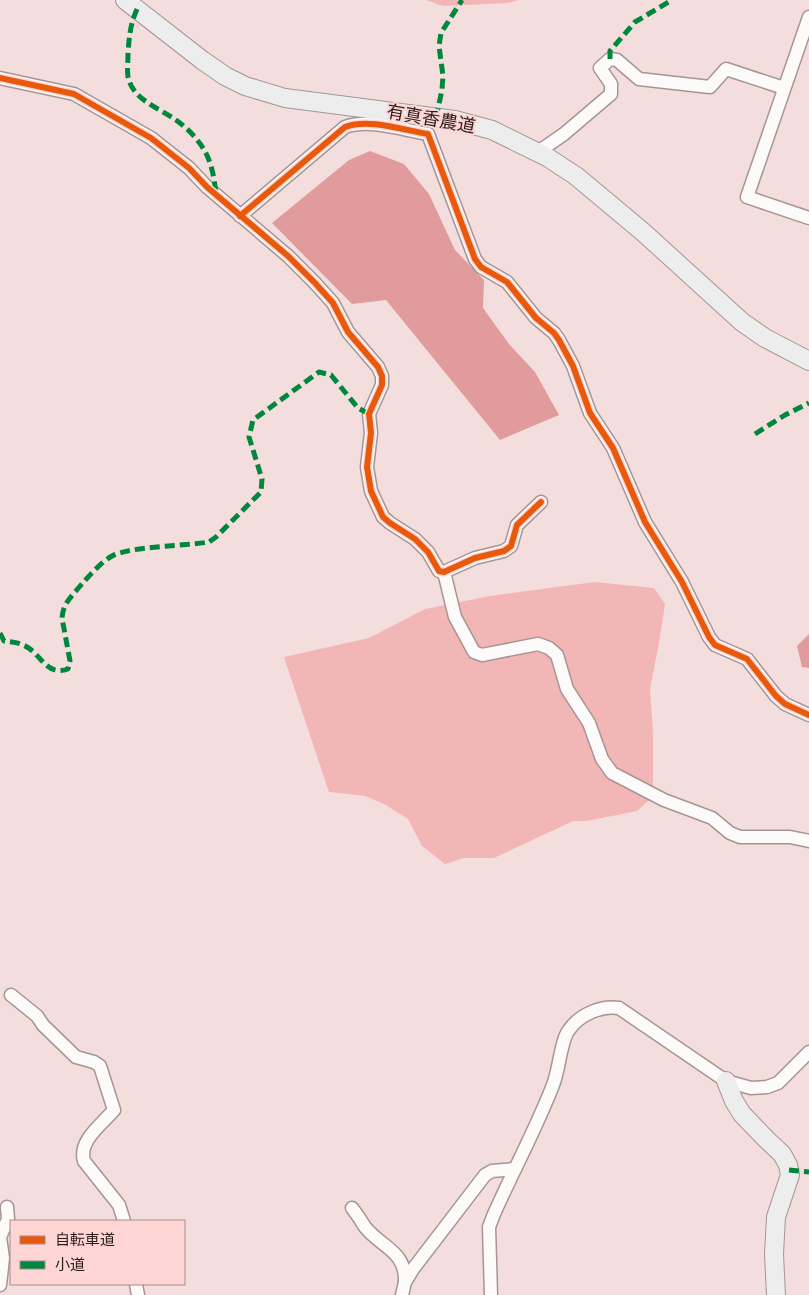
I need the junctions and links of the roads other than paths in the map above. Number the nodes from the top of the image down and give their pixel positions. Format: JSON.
{"nodes":[{"id":1,"x":125,"y":0,"type":"edge"},
{"id":2,"x":809,"y":17,"type":"edge"},
{"id":3,"x":0,"y":78,"type":"edge"},
{"id":4,"x":784,"y":88,"type":"junction"},
{"id":5,"x":436,"y":118,"type":"junction"},
{"id":6,"x":391,"y":120,"type":"junction"},
{"id":7,"x":428,"y":134,"type":"junction"},
{"id":8,"x":538,"y":152,"type":"junction"},
{"id":9,"x":240,"y":216,"type":"junction"},
{"id":10,"x":809,"y":218,"type":"edge"},
{"id":11,"x":809,"y":362,"type":"edge"},
{"id":12,"x":541,"y":502,"type":"dead end"},
{"id":13,"x":444,"y":572,"type":"junction"},
{"id":14,"x":809,"y":715,"type":"edge"},
{"id":15,"x":809,"y":841,"type":"edge"},
{"id":16,"x":12,"y":995,"type":"dead end"},
{"id":17,"x":809,"y":1052,"type":"edge"},
{"id":18,"x":726,"y":1081,"type":"junction"},
{"id":19,"x":514,"y":1169,"type":"junction"},
{"id":20,"x":8,"y":1207,"type":"dead end"},
{"id":21,"x":352,"y":1208,"type":"dead end"},
{"id":22,"x":124,"y":1220,"type":"edge"},
{"id":23,"x":405,"y":1282,"type":"junction"},
{"id":24,"x":0,"y":1285,"type":"edge"},
{"id":25,"x":402,"y":1295,"type":"edge"},
{"id":26,"x":491,"y":1295,"type":"edge"},
{"id":27,"x":776,"y":1295,"type":"edge"}],
"edges":[{"from":1,"to":6,"type":"street","name":"有真香農道"},
{"from":2,"to":4,"type":"street"},
{"from":3,"to":9,"type":"street"},
{"from":4,"to":8,"type":"street"},
{"from":4,"to":10,"type":"street"},
{"from":5,"to":6,"type":"street","name":"有真香農道"},
{"from":5,"to":7,"type":"street"},
{"from":5,"to":8,"type":"street","name":"有真香農道"},
{"from":6,"to":7,"type":"street"},
{"from":6,"to":9,"type":"street"},
{"from":7,"to":14,"type":"street"},
{"from":8,"to":11,"type":"street","name":"有真香農道"},
{"from":9,"to":13,"type":"street"},
{"from":12,"to":13,"type":"street"},
{"from":13,"to":15,"type":"street"},
{"from":16,"to":22,"type":"street"},
{"from":17,"to":18,"type":"street"},
{"from":18,"to":19,"type":"street"},
{"from":18,"to":27,"type":"street"},
{"from":19,"to":23,"type":"street"},
{"from":19,"to":26,"type":"street"},
{"from":20,"to":24,"type":"street"},
{"from":21,"to":23,"type":"street"},
{"from":23,"to":25,"type":"street"}]}
